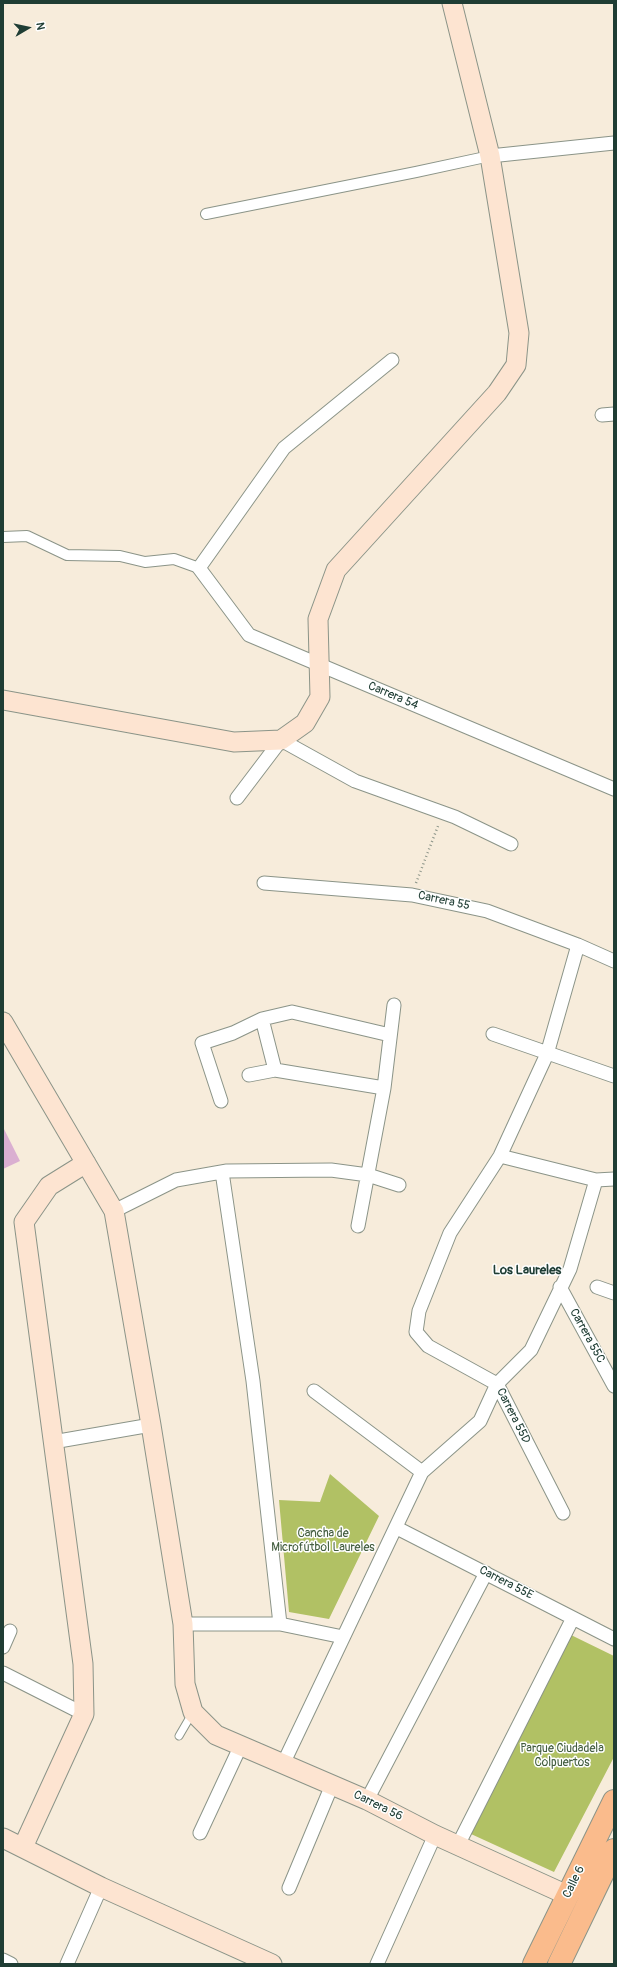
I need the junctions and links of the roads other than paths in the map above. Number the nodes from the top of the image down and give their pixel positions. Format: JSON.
{"nodes":[{"id":1,"x":452,"y":3,"type":"edge"},
{"id":2,"x":614,"y":143,"type":"edge"},
{"id":3,"x":490,"y":156,"type":"junction"},
{"id":4,"x":206,"y":214,"type":"dead end"},
{"id":5,"x":392,"y":360,"type":"dead end"},
{"id":6,"x":3,"y":537,"type":"edge"},
{"id":7,"x":199,"y":568,"type":"junction"},
{"id":8,"x":318,"y":664,"type":"junction"},
{"id":9,"x":3,"y":700,"type":"edge"},
{"id":10,"x":281,"y":740,"type":"junction"},
{"id":11,"x":614,"y":789,"type":"edge"},
{"id":12,"x":237,"y":798,"type":"dead end"},
{"id":13,"x":511,"y":844,"type":"dead end"},
{"id":14,"x":264,"y":884,"type":"dead end"},
{"id":15,"x":578,"y":944,"type":"junction"},
{"id":16,"x":614,"y":961,"type":"edge"},
{"id":17,"x":394,"y":1004,"type":"dead end"},
{"id":18,"x":262,"y":1019,"type":"junction"},
{"id":19,"x":3,"y":1022,"type":"edge"},
{"id":20,"x":493,"y":1034,"type":"dead end"},
{"id":21,"x":390,"y":1035,"type":"junction"},
{"id":22,"x":547,"y":1054,"type":"junction"},
{"id":23,"x":275,"y":1070,"type":"junction"},
{"id":24,"x":249,"y":1075,"type":"dead end"},
{"id":25,"x":614,"y":1076,"type":"edge"},
{"id":26,"x":384,"y":1088,"type":"junction"},
{"id":27,"x":221,"y":1101,"type":"dead end"},
{"id":28,"x":500,"y":1156,"type":"junction"},
{"id":29,"x":86,"y":1163,"type":"junction"},
{"id":30,"x":222,"y":1172,"type":"junction"},
{"id":31,"x":368,"y":1175,"type":"junction"},
{"id":32,"x":614,"y":1179,"type":"edge"},
{"id":33,"x":596,"y":1180,"type":"junction"},
{"id":34,"x":399,"y":1185,"type":"dead end"},
{"id":35,"x":114,"y":1211,"type":"junction"},
{"id":36,"x":358,"y":1226,"type":"dead end"},
{"id":37,"x":560,"y":1287,"type":"junction"},
{"id":38,"x":597,"y":1287,"type":"dead end"},
{"id":39,"x":614,"y":1293,"type":"edge"},
{"id":40,"x":497,"y":1384,"type":"junction"},
{"id":41,"x":614,"y":1386,"type":"edge"},
{"id":42,"x":314,"y":1391,"type":"dead end"},
{"id":43,"x":151,"y":1425,"type":"junction"},
{"id":44,"x":53,"y":1442,"type":"junction"},
{"id":45,"x":422,"y":1472,"type":"junction"},
{"id":46,"x":563,"y":1513,"type":"dead end"},
{"id":47,"x":397,"y":1528,"type":"junction"},
{"id":48,"x":486,"y":1573,"type":"junction"},
{"id":49,"x":573,"y":1618,"type":"junction"},
{"id":50,"x":182,"y":1624,"type":"junction"},
{"id":51,"x":280,"y":1624,"type":"junction"},
{"id":52,"x":10,"y":1630,"type":"dead end"},
{"id":53,"x":343,"y":1637,"type":"junction"},
{"id":54,"x":614,"y":1639,"type":"edge"},
{"id":55,"x":3,"y":1647,"type":"edge"},
{"id":56,"x":3,"y":1673,"type":"edge"},
{"id":57,"x":193,"y":1712,"type":"junction"},
{"id":58,"x":84,"y":1714,"type":"junction"},
{"id":59,"x":179,"y":1736,"type":"dead end"},
{"id":60,"x":241,"y":1745,"type":"junction"},
{"id":61,"x":283,"y":1764,"type":"junction"},
{"id":62,"x":332,"y":1785,"type":"junction"},
{"id":63,"x":367,"y":1800,"type":"junction"},
{"id":64,"x":614,"y":1801,"type":"edge"},
{"id":65,"x":200,"y":1833,"type":"dead end"},
{"id":66,"x":435,"y":1834,"type":"junction"},
{"id":67,"x":3,"y":1838,"type":"edge"},
{"id":68,"x":458,"y":1845,"type":"junction"},
{"id":69,"x":23,"y":1847,"type":"junction"},
{"id":70,"x":614,"y":1850,"type":"edge"},
{"id":71,"x":101,"y":1887,"type":"junction"},
{"id":72,"x":289,"y":1888,"type":"dead end"},
{"id":73,"x":567,"y":1895,"type":"junction"},
{"id":74,"x":3,"y":1960,"type":"edge"},
{"id":75,"x":11,"y":1964,"type":"edge"},
{"id":76,"x":67,"y":1964,"type":"edge"},
{"id":77,"x":272,"y":1964,"type":"edge"},
{"id":78,"x":376,"y":1964,"type":"edge"},
{"id":79,"x":534,"y":1964,"type":"edge"},
{"id":80,"x":559,"y":1964,"type":"edge"}],
"edges":[{"from":1,"to":3,"type":"main road"},
{"from":2,"to":3,"type":"street"},
{"from":3,"to":4,"type":"street"},
{"from":3,"to":8,"type":"main road"},
{"from":5,"to":7,"type":"street"},
{"from":6,"to":7,"type":"street"},
{"from":7,"to":8,"type":"street","name":"Carrera 54"},
{"from":8,"to":10,"type":"main road"},
{"from":8,"to":11,"type":"street","name":"Carrera 54"},
{"from":9,"to":10,"type":"main road"},
{"from":10,"to":12,"type":"street"},
{"from":10,"to":13,"type":"street"},
{"from":14,"to":15,"type":"street","name":"Carrera 55"},
{"from":15,"to":16,"type":"street","name":"Carrera 55"},
{"from":15,"to":22,"type":"street"},
{"from":17,"to":21,"type":"street"},
{"from":18,"to":21,"type":"street"},
{"from":18,"to":23,"type":"street"},
{"from":18,"to":27,"type":"street"},
{"from":19,"to":29,"type":"main road"},
{"from":20,"to":22,"type":"street"},
{"from":21,"to":26,"type":"street"},
{"from":22,"to":25,"type":"street"},
{"from":22,"to":28,"type":"street"},
{"from":23,"to":24,"type":"street"},
{"from":23,"to":26,"type":"street"},
{"from":26,"to":31,"type":"street"},
{"from":28,"to":33,"type":"street"},
{"from":28,"to":40,"type":"street","name":"Carrera 55D"},
{"from":29,"to":35,"type":"main road"},
{"from":29,"to":44,"type":"main road"},
{"from":30,"to":31,"type":"street"},
{"from":30,"to":35,"type":"street"},
{"from":30,"to":51,"type":"street"},
{"from":31,"to":34,"type":"street"},
{"from":31,"to":36,"type":"street"},
{"from":32,"to":33,"type":"street"},
{"from":33,"to":37,"type":"street"},
{"from":35,"to":43,"type":"main road"},
{"from":37,"to":40,"type":"street"},
{"from":37,"to":41,"type":"street","name":"Carrera 55C"},
{"from":38,"to":39,"type":"street"},
{"from":40,"to":45,"type":"street"},
{"from":40,"to":46,"type":"street","name":"Carrera 55D"},
{"from":42,"to":45,"type":"street"},
{"from":43,"to":44,"type":"street"},
{"from":43,"to":50,"type":"main road"},
{"from":44,"to":58,"type":"main road"},
{"from":45,"to":47,"type":"street"},
{"from":47,"to":48,"type":"street","name":"Carrera 55E"},
{"from":47,"to":53,"type":"street"},
{"from":48,"to":49,"type":"street","name":"Carrera 55E"},
{"from":48,"to":63,"type":"street"},
{"from":49,"to":54,"type":"street","name":"Carrera 55E"},
{"from":49,"to":68,"type":"street"},
{"from":50,"to":51,"type":"street"},
{"from":50,"to":57,"type":"main road"},
{"from":51,"to":53,"type":"street"},
{"from":52,"to":55,"type":"street"},
{"from":53,"to":61,"type":"street"},
{"from":56,"to":58,"type":"street"},
{"from":57,"to":59,"type":"lane"},
{"from":57,"to":60,"type":"main road","name":"Carrera 56"},
{"from":58,"to":69,"type":"main road"},
{"from":60,"to":61,"type":"main road","name":"Carrera 56"},
{"from":60,"to":65,"type":"street"},
{"from":61,"to":62,"type":"main road","name":"Carrera 56"},
{"from":62,"to":63,"type":"main road","name":"Carrera 56"},
{"from":62,"to":72,"type":"street"},
{"from":63,"to":66,"type":"main road","name":"Carrera 56"},
{"from":64,"to":73,"type":"highway","name":"Calle 6"},
{"from":66,"to":68,"type":"main road","name":"Carrera 56"},
{"from":66,"to":78,"type":"street"},
{"from":67,"to":69,"type":"main road"},
{"from":68,"to":73,"type":"main road","name":"Carrera 56"},
{"from":69,"to":71,"type":"main road"},
{"from":70,"to":80,"type":"highway","name":"Calle 6"},
{"from":71,"to":76,"type":"street"},
{"from":71,"to":77,"type":"main road"},
{"from":73,"to":79,"type":"highway","name":"Calle 6"},
{"from":74,"to":75,"type":"street"}]}
